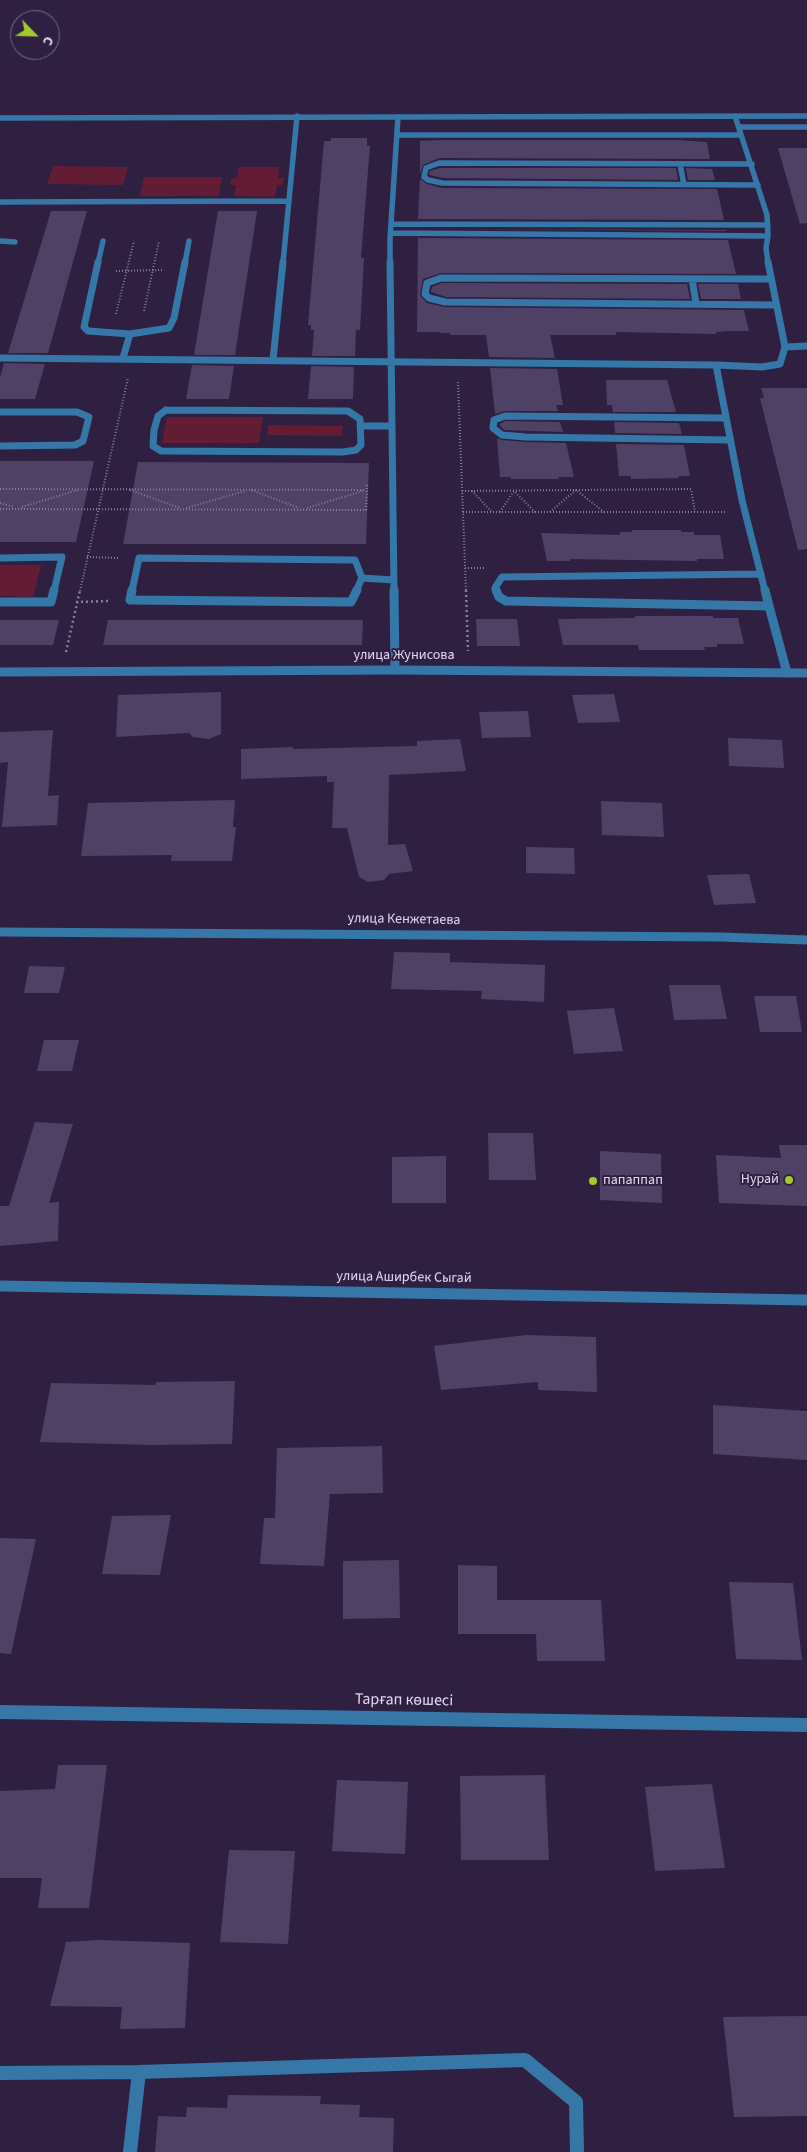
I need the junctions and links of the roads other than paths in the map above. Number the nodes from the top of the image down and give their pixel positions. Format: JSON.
{"nodes":[{"id":1,"x":298,"y":116,"type":"junction"},
{"id":2,"x":735,"y":116,"type":"junction"},
{"id":3,"x":807,"y":116,"type":"edge"},
{"id":4,"x":398,"y":117,"type":"junction"},
{"id":5,"x":0,"y":118,"type":"edge"},
{"id":6,"x":739,"y":127,"type":"junction"},
{"id":7,"x":807,"y":127,"type":"edge"},
{"id":8,"x":397,"y":135,"type":"junction"},
{"id":9,"x":741,"y":136,"type":"junction"},
{"id":10,"x":680,"y":164,"type":"junction"},
{"id":11,"x":752,"y":164,"type":"junction"},
{"id":12,"x":684,"y":185,"type":"junction"},
{"id":13,"x":758,"y":185,"type":"junction"},
{"id":14,"x":289,"y":201,"type":"junction"},
{"id":15,"x":0,"y":202,"type":"edge"},
{"id":16,"x":391,"y":224,"type":"junction"},
{"id":17,"x":768,"y":226,"type":"junction"},
{"id":18,"x":391,"y":232,"type":"junction"},
{"id":19,"x":768,"y":236,"type":"junction"},
{"id":20,"x":0,"y":241,"type":"edge"},
{"id":21,"x":189,"y":241,"type":"dead end"},
{"id":22,"x":14,"y":242,"type":"dead end"},
{"id":23,"x":103,"y":242,"type":"dead end"},
{"id":24,"x":692,"y":279,"type":"junction"},
{"id":25,"x":770,"y":279,"type":"junction"},
{"id":26,"x":696,"y":303,"type":"junction"},
{"id":27,"x":775,"y":305,"type":"junction"},
{"id":28,"x":130,"y":334,"type":"junction"},
{"id":29,"x":807,"y":346,"type":"edge"},
{"id":30,"x":785,"y":347,"type":"junction"},
{"id":31,"x":0,"y":358,"type":"edge"},
{"id":32,"x":122,"y":358,"type":"junction"},
{"id":33,"x":273,"y":360,"type":"junction"},
{"id":34,"x":391,"y":361,"type":"junction"},
{"id":35,"x":716,"y":365,"type":"junction"},
{"id":36,"x":0,"y":412,"type":"edge"},
{"id":37,"x":726,"y":418,"type":"junction"},
{"id":38,"x":362,"y":426,"type":"junction"},
{"id":39,"x":392,"y":426,"type":"junction"},
{"id":40,"x":730,"y":440,"type":"junction"},
{"id":41,"x":0,"y":446,"type":"edge"},
{"id":42,"x":0,"y":558,"type":"edge"},
{"id":43,"x":761,"y":574,"type":"junction"},
{"id":44,"x":362,"y":578,"type":"junction"},
{"id":45,"x":394,"y":580,"type":"junction"},
{"id":46,"x":0,"y":602,"type":"edge"},
{"id":47,"x":769,"y":606,"type":"junction"},
{"id":48,"x":395,"y":670,"type":"junction"},
{"id":49,"x":0,"y":672,"type":"edge"},
{"id":50,"x":787,"y":673,"type":"junction"},
{"id":51,"x":807,"y":673,"type":"edge"},
{"id":52,"x":0,"y":932,"type":"edge"},
{"id":53,"x":807,"y":940,"type":"edge"},
{"id":54,"x":0,"y":1286,"type":"edge"},
{"id":55,"x":807,"y":1300,"type":"edge"},
{"id":56,"x":0,"y":1712,"type":"edge"},
{"id":57,"x":807,"y":1725,"type":"edge"},
{"id":58,"x":139,"y":2072,"type":"junction"},
{"id":59,"x":0,"y":2073,"type":"edge"},
{"id":60,"x":130,"y":2152,"type":"edge"},
{"id":61,"x":577,"y":2152,"type":"edge"}],
"edges":[{"from":1,"to":4,"type":"street"},
{"from":1,"to":5,"type":"street"},
{"from":1,"to":14,"type":"street"},
{"from":2,"to":3,"type":"street"},
{"from":2,"to":4,"type":"street"},
{"from":2,"to":6,"type":"street"},
{"from":4,"to":8,"type":"street"},
{"from":6,"to":7,"type":"street"},
{"from":6,"to":9,"type":"street"},
{"from":8,"to":9,"type":"street"},
{"from":8,"to":16,"type":"street"},
{"from":9,"to":11,"type":"street"},
{"from":10,"to":11,"type":"street"},
{"from":10,"to":12,"type":"street"},
{"from":10,"to":12,"type":"street"},
{"from":11,"to":13,"type":"street"},
{"from":12,"to":13,"type":"street"},
{"from":13,"to":17,"type":"street"},
{"from":14,"to":15,"type":"street"},
{"from":14,"to":33,"type":"street"},
{"from":16,"to":17,"type":"street"},
{"from":16,"to":18,"type":"street"},
{"from":17,"to":19,"type":"street"},
{"from":18,"to":19,"type":"street"},
{"from":18,"to":34,"type":"street"},
{"from":19,"to":25,"type":"street"},
{"from":20,"to":22,"type":"street"},
{"from":21,"to":28,"type":"street"},
{"from":23,"to":28,"type":"street"},
{"from":24,"to":25,"type":"street"},
{"from":24,"to":26,"type":"street"},
{"from":24,"to":26,"type":"street"},
{"from":25,"to":27,"type":"street"},
{"from":26,"to":27,"type":"street"},
{"from":27,"to":30,"type":"street"},
{"from":28,"to":32,"type":"street"},
{"from":29,"to":30,"type":"street"},
{"from":30,"to":35,"type":"street"},
{"from":31,"to":32,"type":"street"},
{"from":32,"to":33,"type":"street"},
{"from":33,"to":34,"type":"street"},
{"from":34,"to":35,"type":"street"},
{"from":34,"to":39,"type":"street"},
{"from":35,"to":37,"type":"street"},
{"from":36,"to":41,"type":"street"},
{"from":37,"to":40,"type":"street"},
{"from":37,"to":40,"type":"street"},
{"from":38,"to":38,"type":"street"},
{"from":38,"to":39,"type":"street"},
{"from":39,"to":45,"type":"street"},
{"from":40,"to":43,"type":"street"},
{"from":42,"to":46,"type":"street"},
{"from":43,"to":47,"type":"street"},
{"from":43,"to":47,"type":"street"},
{"from":44,"to":44,"type":"street"},
{"from":44,"to":45,"type":"street"},
{"from":45,"to":48,"type":"street"},
{"from":47,"to":50,"type":"street"},
{"from":48,"to":49,"type":"street","name":"улица Жунисова"},
{"from":48,"to":50,"type":"street","name":"улица Жунисова"},
{"from":50,"to":51,"type":"street","name":"улица Жунисова"},
{"from":52,"to":53,"type":"street","name":"улица Кенжетаева"},
{"from":54,"to":55,"type":"street","name":"улица Аширбек Сыгай"},
{"from":56,"to":57,"type":"street","name":"Тарғап көшесі"},
{"from":58,"to":59,"type":"street"},
{"from":58,"to":60,"type":"street"},
{"from":58,"to":61,"type":"street"}]}
